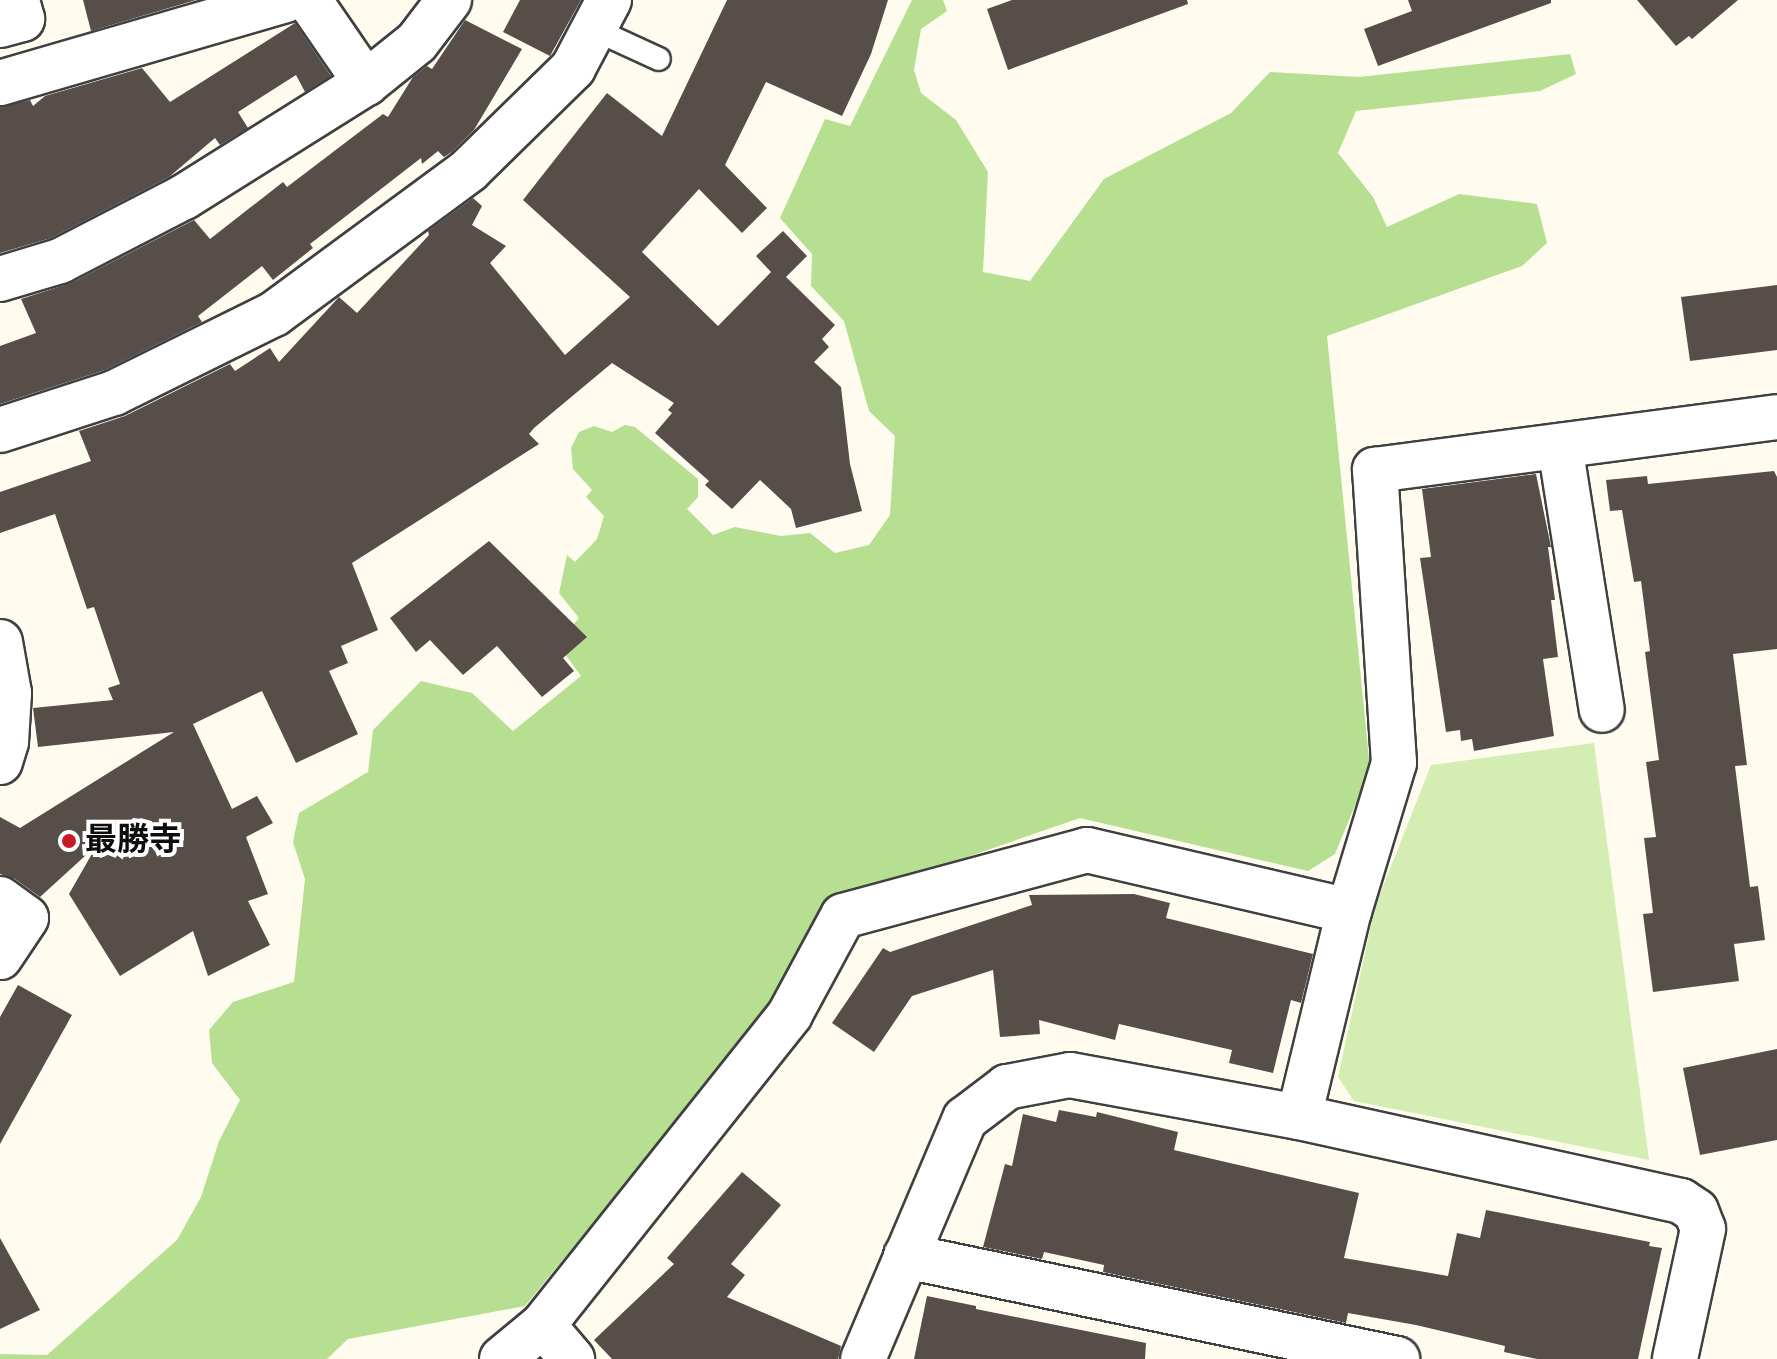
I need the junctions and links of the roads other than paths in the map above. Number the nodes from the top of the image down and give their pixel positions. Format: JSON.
{"nodes":[{"id":1,"x":17,"y":0,"type":"edge"},
{"id":2,"x":286,"y":0,"type":"edge"},
{"id":3,"x":309,"y":0,"type":"edge"},
{"id":4,"x":449,"y":0,"type":"edge"},
{"id":5,"x":602,"y":15,"type":"edge"},
{"id":6,"x":0,"y":25,"type":"edge"},
{"id":7,"x":659,"y":59,"type":"dead end"},
{"id":8,"x":0,"y":83,"type":"edge"},
{"id":9,"x":366,"y":83,"type":"junction"},
{"id":10,"x":0,"y":279,"type":"edge"},
{"id":11,"x":1777,"y":417,"type":"edge"},
{"id":12,"x":0,"y":430,"type":"edge"},
{"id":13,"x":1560,"y":446,"type":"junction"},
{"id":14,"x":0,"y":642,"type":"edge"},
{"id":15,"x":1602,"y":710,"type":"dead end"},
{"id":16,"x":0,"y":762,"type":"edge"},
{"id":17,"x":0,"y":899,"type":"edge"},
{"id":18,"x":1349,"y":911,"type":"junction"},
{"id":19,"x":0,"y":957,"type":"edge"},
{"id":20,"x":1299,"y":1117,"type":"junction"},
{"id":21,"x":906,"y":1256,"type":"junction"},
{"id":22,"x":543,"y":1325,"type":"junction"},
{"id":23,"x":502,"y":1359,"type":"edge"},
{"id":24,"x":572,"y":1359,"type":"edge"},
{"id":25,"x":863,"y":1359,"type":"edge"},
{"id":26,"x":1397,"y":1359,"type":"edge"},
{"id":27,"x":1675,"y":1359,"type":"edge"}],
"edges":[{"from":1,"to":6,"type":"street"},
{"from":2,"to":8,"type":"street"},
{"from":3,"to":9,"type":"street"},
{"from":4,"to":9,"type":"street"},
{"from":5,"to":7,"type":"lane"},
{"from":5,"to":12,"type":"street"},
{"from":9,"to":10,"type":"street"},
{"from":11,"to":13,"type":"street"},
{"from":13,"to":15,"type":"street"},
{"from":13,"to":18,"type":"street"},
{"from":14,"to":16,"type":"street"},
{"from":17,"to":19,"type":"street"},
{"from":18,"to":20,"type":"street"},
{"from":18,"to":22,"type":"street"},
{"from":20,"to":21,"type":"street"},
{"from":20,"to":27,"type":"street"},
{"from":21,"to":25,"type":"street"},
{"from":21,"to":26,"type":"street"},
{"from":22,"to":23,"type":"street"},
{"from":22,"to":24,"type":"street"}]}
